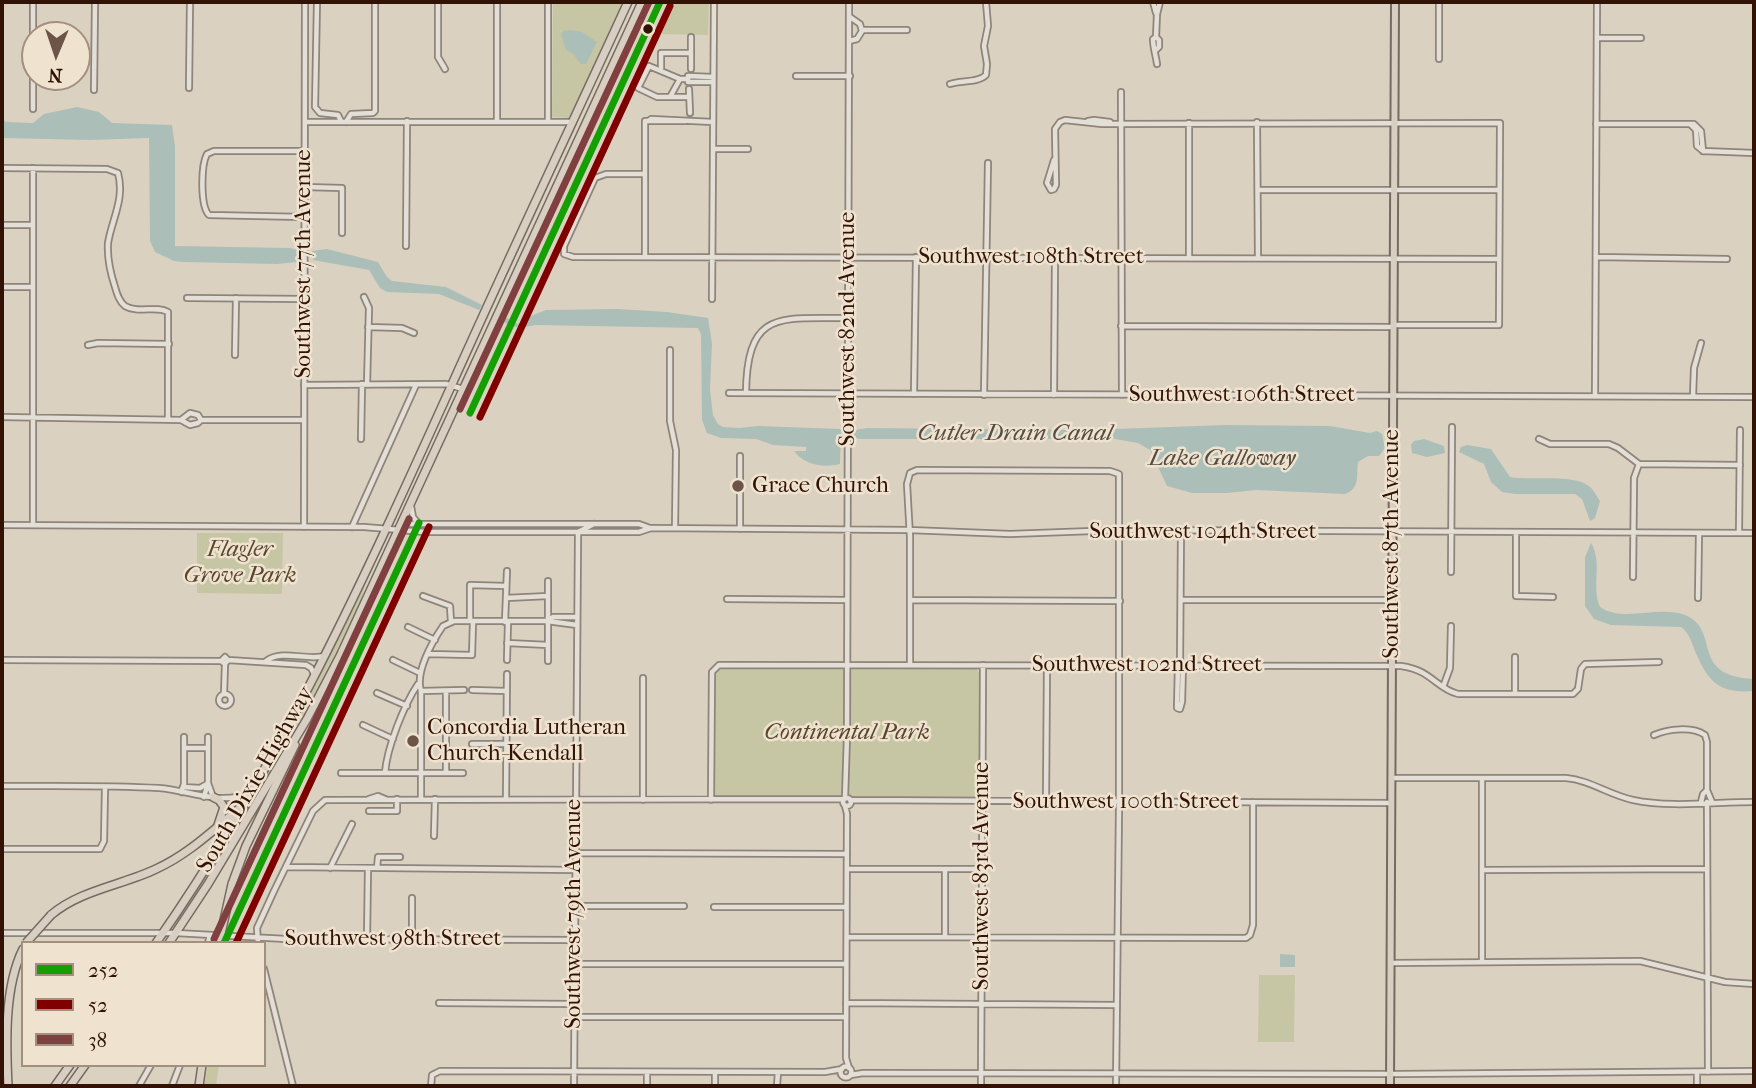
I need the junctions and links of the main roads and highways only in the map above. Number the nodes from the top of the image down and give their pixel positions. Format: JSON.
{"nodes":[{"id":1,"x":628,"y":2,"type":"edge"},
{"id":2,"x":642,"y":2,"type":"edge"},
{"id":3,"x":1395,"y":2,"type":"edge"},
{"id":4,"x":573,"y":122,"type":"junction"},
{"id":5,"x":586,"y":122,"type":"junction"},
{"id":6,"x":307,"y":719,"type":"junction"},
{"id":7,"x":209,"y":797,"type":"road end"},
{"id":8,"x":245,"y":804,"type":"junction"},
{"id":9,"x":216,"y":829,"type":"junction"},
{"id":10,"x":28,"y":941,"type":"edge"},
{"id":11,"x":157,"y":941,"type":"edge"},
{"id":12,"x":170,"y":941,"type":"edge"},
{"id":13,"x":219,"y":941,"type":"edge"},
{"id":14,"x":21,"y":954,"type":"edge"},
{"id":15,"x":69,"y":1067,"type":"edge"},
{"id":16,"x":84,"y":1067,"type":"edge"},
{"id":17,"x":202,"y":1067,"type":"edge"},
{"id":18,"x":8,"y":1086,"type":"edge"},
{"id":19,"x":55,"y":1086,"type":"edge"},
{"id":20,"x":70,"y":1086,"type":"edge"},
{"id":21,"x":199,"y":1086,"type":"edge"},
{"id":22,"x":1390,"y":1086,"type":"edge"}],
"edges":[{"from":1,"to":4,"type":"highway","name":"South Dixie Highway"},
{"from":2,"to":5,"type":"highway","name":"South Dixie Highway"},
{"from":3,"to":22,"type":"main road","name":"Southwest 87th Avenue"},
{"from":4,"to":5,"type":"highway"},
{"from":4,"to":8,"type":"highway","name":"South Dixie Highway"},
{"from":5,"to":6,"type":"highway","name":"South Dixie Highway"},
{"from":6,"to":12,"type":"highway","name":"South Dixie Highway"},
{"from":6,"to":13,"type":"highway","bridge":true},
{"from":7,"to":9,"type":"highway"},
{"from":8,"to":9,"type":"highway"},
{"from":8,"to":11,"type":"highway","name":"South Dixie Highway"},
{"from":9,"to":10,"type":"highway","bridge":true},
{"from":14,"to":18,"type":"highway"},
{"from":15,"to":19,"type":"highway"},
{"from":16,"to":20,"type":"highway"},
{"from":17,"to":21,"type":"highway"}]}
